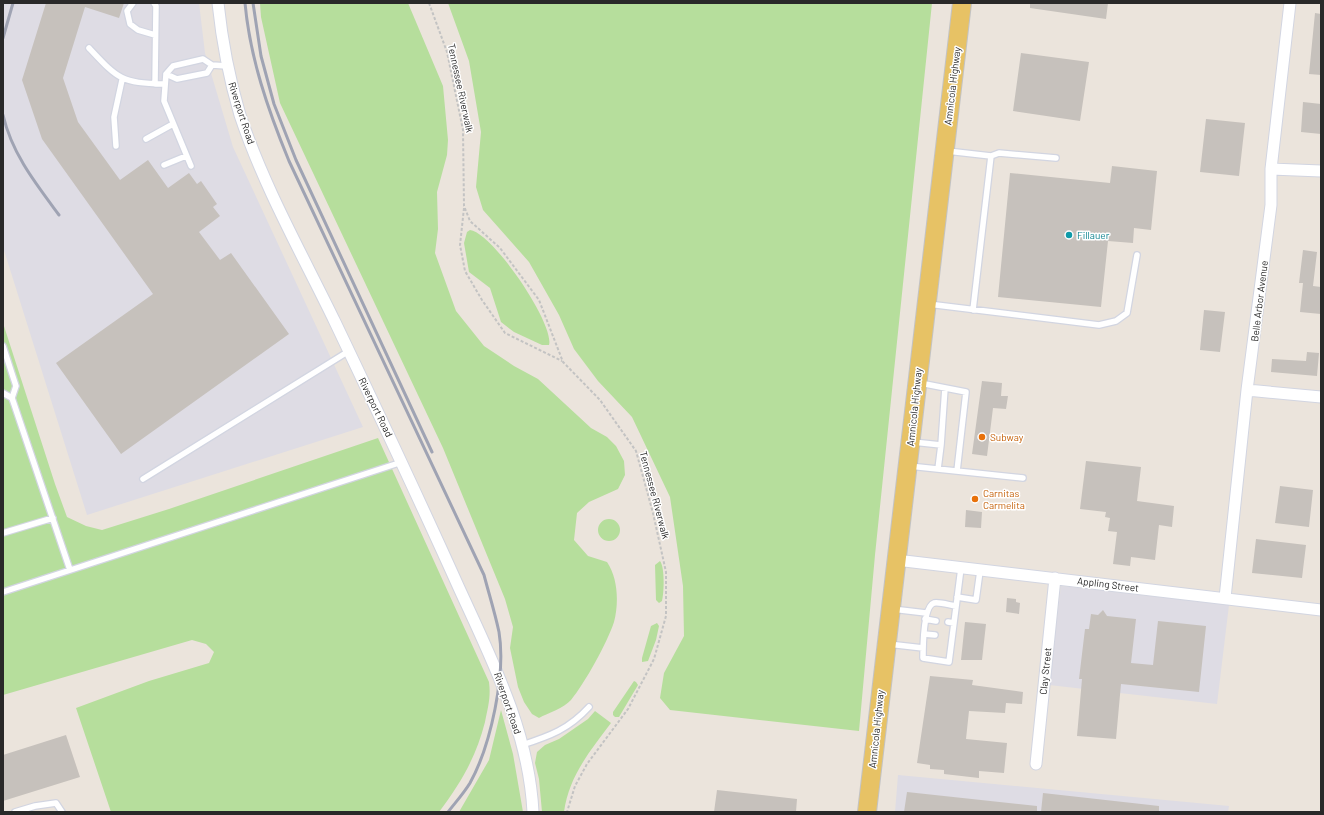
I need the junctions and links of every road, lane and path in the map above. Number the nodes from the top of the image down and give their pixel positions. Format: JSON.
{"nodes":[{"id":1,"x":133,"y":3,"type":"edge"},
{"id":2,"x":154,"y":3,"type":"edge"},
{"id":3,"x":218,"y":3,"type":"edge"},
{"id":4,"x":429,"y":3,"type":"edge"},
{"id":5,"x":962,"y":3,"type":"edge"},
{"id":6,"x":1290,"y":3,"type":"edge"},
{"id":7,"x":155,"y":35,"type":"junction"},
{"id":8,"x":89,"y":48,"type":"dead end"},
{"id":9,"x":212,"y":65,"type":"junction"},
{"id":10,"x":227,"y":66,"type":"junction"},
{"id":11,"x":166,"y":74,"type":"junction"},
{"id":12,"x":122,"y":80,"type":"junction"},
{"id":13,"x":155,"y":84,"type":"junction"},
{"id":14,"x":164,"y":84,"type":"junction"},
{"id":15,"x":173,"y":124,"type":"junction"},
{"id":16,"x":146,"y":139,"type":"dead end"},
{"id":17,"x":116,"y":146,"type":"dead end"},
{"id":18,"x":945,"y":150,"type":"junction"},
{"id":19,"x":186,"y":156,"type":"junction"},
{"id":20,"x":991,"y":156,"type":"junction"},
{"id":21,"x":1056,"y":158,"type":"dead end"},
{"id":22,"x":164,"y":165,"type":"dead end"},
{"id":23,"x":191,"y":166,"type":"dead end"},
{"id":24,"x":1271,"y":170,"type":"junction"},
{"id":25,"x":1321,"y":171,"type":"edge"},
{"id":26,"x":464,"y":206,"type":"junction"},
{"id":27,"x":1137,"y":256,"type":"dead end"},
{"id":28,"x":926,"y":304,"type":"junction"},
{"id":29,"x":973,"y":310,"type":"junction"},
{"id":30,"x":3,"y":346,"type":"edge"},
{"id":31,"x":349,"y":351,"type":"junction"},
{"id":32,"x":563,"y":362,"type":"junction"},
{"id":33,"x":917,"y":383,"type":"junction"},
{"id":34,"x":945,"y":388,"type":"junction"},
{"id":35,"x":1247,"y":390,"type":"junction"},
{"id":36,"x":3,"y":393,"type":"edge"},
{"id":37,"x":1321,"y":397,"type":"edge"},
{"id":38,"x":12,"y":398,"type":"junction"},
{"id":39,"x":911,"y":442,"type":"junction"},
{"id":40,"x":941,"y":445,"type":"junction"},
{"id":41,"x":402,"y":462,"type":"junction"},
{"id":42,"x":907,"y":466,"type":"junction"},
{"id":43,"x":938,"y":469,"type":"junction"},
{"id":44,"x":957,"y":472,"type":"junction"},
{"id":45,"x":1022,"y":478,"type":"dead end"},
{"id":46,"x":143,"y":479,"type":"dead end"},
{"id":47,"x":53,"y":518,"type":"junction"},
{"id":48,"x":3,"y":533,"type":"edge"},
{"id":49,"x":896,"y":560,"type":"junction"},
{"id":50,"x":961,"y":568,"type":"junction"},
{"id":51,"x":70,"y":570,"type":"junction"},
{"id":52,"x":980,"y":571,"type":"junction"},
{"id":53,"x":1055,"y":578,"type":"junction"},
{"id":54,"x":3,"y":592,"type":"edge"},
{"id":55,"x":957,"y":597,"type":"junction"},
{"id":56,"x":1225,"y":598,"type":"junction"},
{"id":57,"x":956,"y":606,"type":"junction"},
{"id":58,"x":890,"y":609,"type":"junction"},
{"id":59,"x":1321,"y":610,"type":"edge"},
{"id":60,"x":926,"y":616,"type":"junction"},
{"id":61,"x":936,"y":621,"type":"dead end"},
{"id":62,"x":948,"y":622,"type":"dead end"},
{"id":63,"x":954,"y":623,"type":"junction"},
{"id":64,"x":924,"y":634,"type":"junction"},
{"id":65,"x":935,"y":635,"type":"dead end"},
{"id":66,"x":945,"y":637,"type":"dead end"},
{"id":67,"x":952,"y":638,"type":"junction"},
{"id":68,"x":886,"y":644,"type":"junction"},
{"id":69,"x":923,"y":648,"type":"junction"},
{"id":70,"x":589,"y":707,"type":"dead end"},
{"id":71,"x":522,"y":745,"type":"junction"},
{"id":72,"x":1036,"y":764,"type":"dead end"},
{"id":73,"x":15,"y":812,"type":"edge"},
{"id":74,"x":62,"y":812,"type":"edge"},
{"id":75,"x":533,"y":812,"type":"edge"},
{"id":76,"x":567,"y":812,"type":"edge"},
{"id":77,"x":867,"y":812,"type":"edge"}],
"edges":[{"from":1,"to":7,"type":"lane"},
{"from":2,"to":7,"type":"lane"},
{"from":3,"to":10,"type":"street","name":"Riverport Road"},
{"from":4,"to":26,"type":"path","name":"Tennessee Riverwalk"},
{"from":5,"to":18,"type":"main road","name":"Amnicola Highway"},
{"from":6,"to":24,"type":"street","name":"Belle Arbor Avenue"},
{"from":7,"to":13,"type":"lane"},
{"from":8,"to":12,"type":"lane"},
{"from":9,"to":10,"type":"lane"},
{"from":9,"to":11,"type":"lane"},
{"from":9,"to":11,"type":"lane"},
{"from":10,"to":31,"type":"street","name":"Riverport Road"},
{"from":11,"to":14,"type":"lane"},
{"from":12,"to":13,"type":"lane"},
{"from":12,"to":17,"type":"lane"},
{"from":13,"to":14,"type":"lane"},
{"from":14,"to":15,"type":"lane"},
{"from":15,"to":16,"type":"lane"},
{"from":15,"to":19,"type":"lane"},
{"from":18,"to":20,"type":"lane"},
{"from":18,"to":28,"type":"main road","name":"Amnicola Highway"},
{"from":19,"to":22,"type":"lane"},
{"from":19,"to":23,"type":"lane"},
{"from":20,"to":21,"type":"lane"},
{"from":20,"to":29,"type":"lane"},
{"from":24,"to":25,"type":"street"},
{"from":24,"to":35,"type":"street","name":"Belle Arbor Avenue"},
{"from":26,"to":32,"type":"path","name":"Tennessee Riverwalk"},
{"from":26,"to":32,"type":"path"},
{"from":27,"to":29,"type":"lane"},
{"from":28,"to":29,"type":"lane"},
{"from":28,"to":33,"type":"main road","name":"Amnicola Highway"},
{"from":30,"to":38,"type":"lane"},
{"from":31,"to":41,"type":"street","name":"Riverport Road"},
{"from":31,"to":46,"type":"lane"},
{"from":32,"to":76,"type":"path","name":"Tennessee Riverwalk"},
{"from":33,"to":34,"type":"lane"},
{"from":33,"to":39,"type":"main road","name":"Amnicola Highway"},
{"from":34,"to":40,"type":"lane"},
{"from":34,"to":44,"type":"lane"},
{"from":35,"to":37,"type":"street"},
{"from":35,"to":56,"type":"street","name":"Belle Arbor Avenue"},
{"from":36,"to":38,"type":"lane"},
{"from":38,"to":47,"type":"lane"},
{"from":39,"to":40,"type":"lane"},
{"from":39,"to":42,"type":"main road","name":"Amnicola Highway"},
{"from":40,"to":43,"type":"lane"},
{"from":41,"to":51,"type":"lane"},
{"from":41,"to":71,"type":"street","name":"Riverport Road"},
{"from":42,"to":43,"type":"lane"},
{"from":42,"to":49,"type":"main road","name":"Amnicola Highway"},
{"from":43,"to":44,"type":"lane"},
{"from":44,"to":45,"type":"lane"},
{"from":47,"to":48,"type":"lane"},
{"from":47,"to":51,"type":"lane"},
{"from":49,"to":50,"type":"street","name":"Appling Street"},
{"from":49,"to":58,"type":"main road","name":"Amnicola Highway"},
{"from":50,"to":52,"type":"street","name":"Appling Street"},
{"from":50,"to":55,"type":"lane"},
{"from":51,"to":54,"type":"lane"},
{"from":52,"to":53,"type":"street","name":"Appling Street"},
{"from":52,"to":55,"type":"lane"},
{"from":53,"to":56,"type":"street","name":"Appling Street"},
{"from":53,"to":72,"type":"street","name":"Clay Street"},
{"from":55,"to":57,"type":"lane"},
{"from":56,"to":59,"type":"street","name":"Appling Street"},
{"from":57,"to":60,"type":"lane"},
{"from":57,"to":63,"type":"lane"},
{"from":58,"to":60,"type":"lane"},
{"from":58,"to":68,"type":"main road","name":"Amnicola Highway"},
{"from":60,"to":61,"type":"lane"},
{"from":60,"to":64,"type":"lane"},
{"from":62,"to":63,"type":"lane"},
{"from":63,"to":67,"type":"lane"},
{"from":64,"to":65,"type":"lane"},
{"from":64,"to":69,"type":"lane"},
{"from":66,"to":67,"type":"lane"},
{"from":67,"to":69,"type":"lane"},
{"from":68,"to":69,"type":"lane"},
{"from":68,"to":77,"type":"main road","name":"Amnicola Highway"},
{"from":70,"to":71,"type":"lane"},
{"from":71,"to":75,"type":"street","name":"Riverport Road"},
{"from":73,"to":74,"type":"lane"}]}
